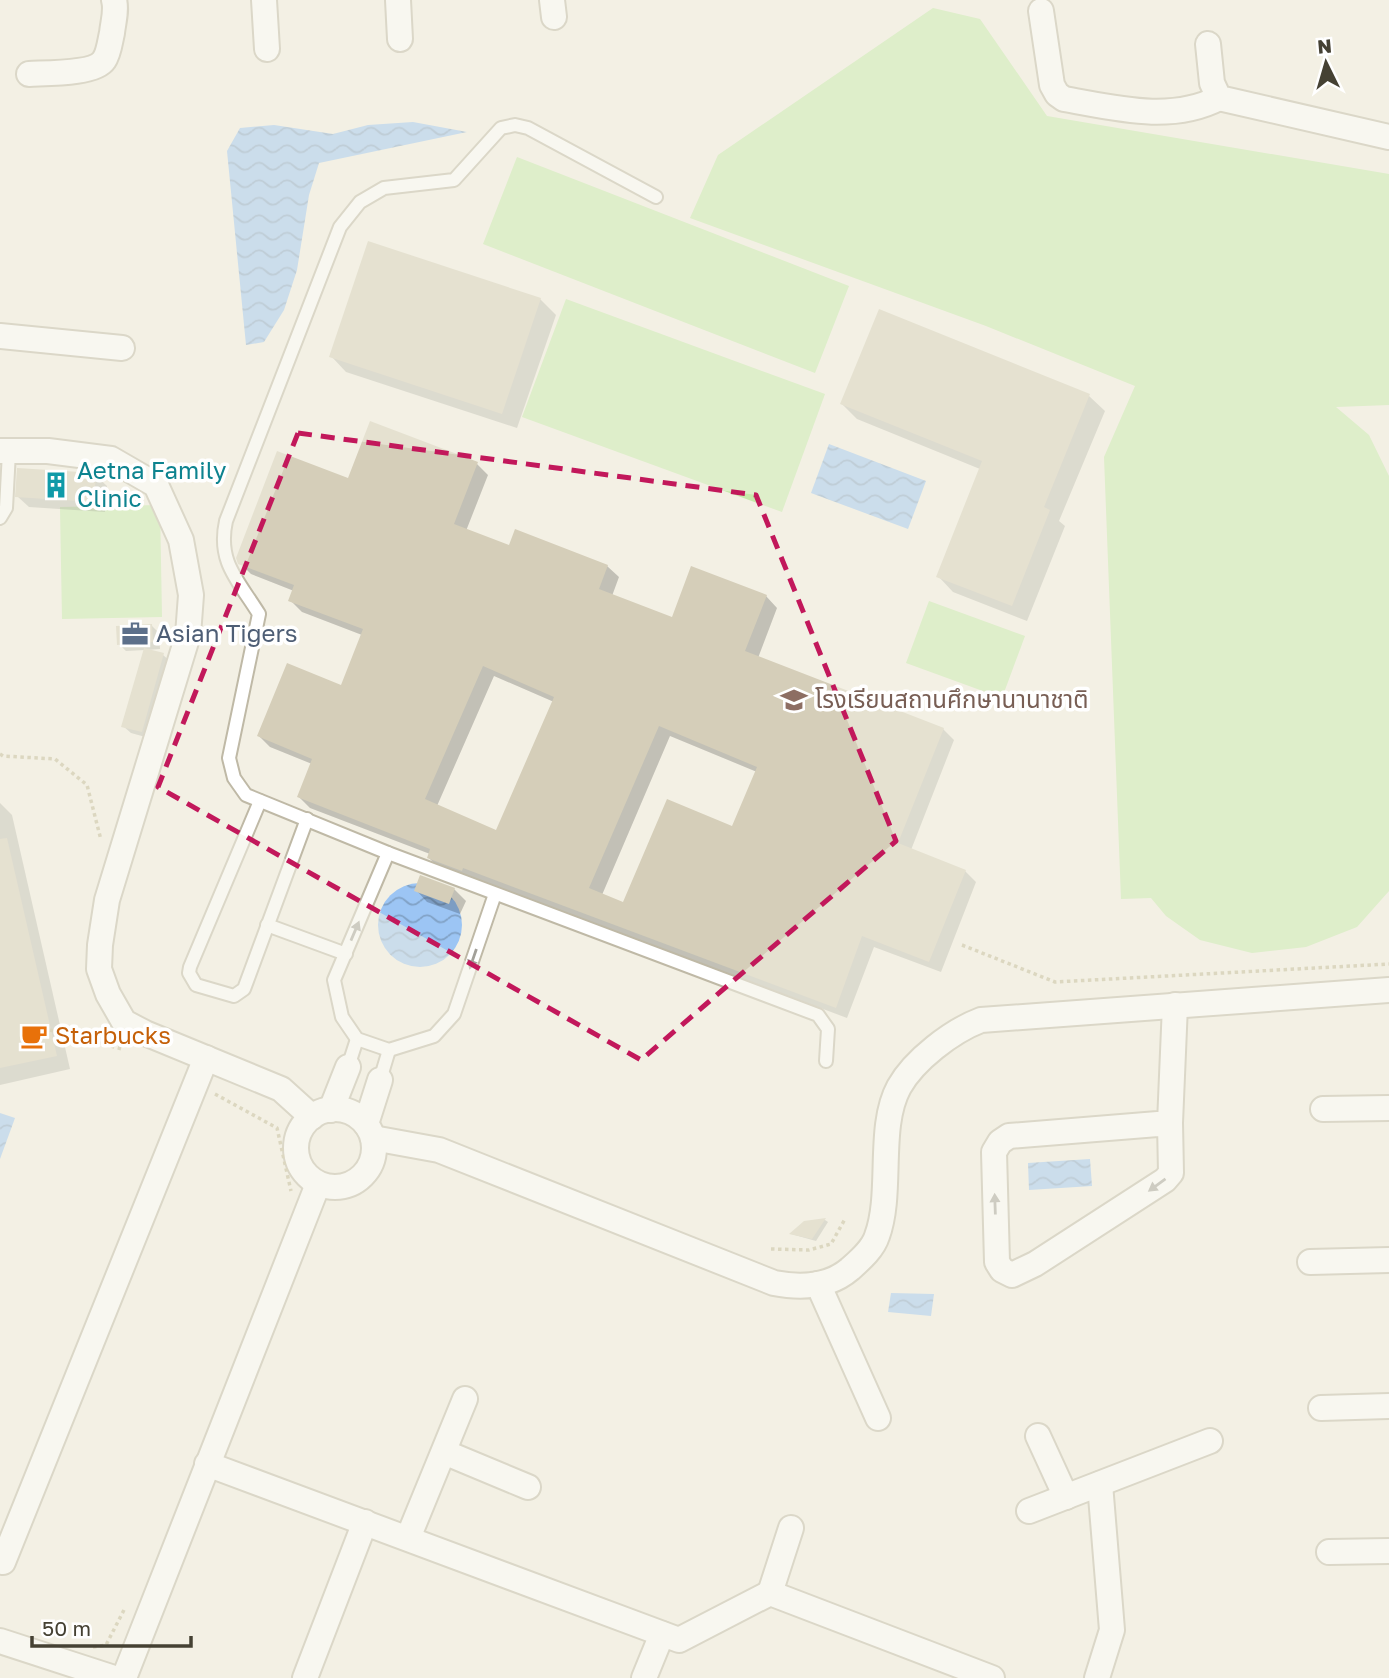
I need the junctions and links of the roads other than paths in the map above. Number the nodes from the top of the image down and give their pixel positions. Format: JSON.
{"nodes":[{"id":1,"x":114,"y":0,"type":"edge"},
{"id":2,"x":264,"y":0,"type":"edge"},
{"id":3,"x":398,"y":0,"type":"edge"},
{"id":4,"x":1041,"y":11,"type":"dead end"},
{"id":5,"x":400,"y":39,"type":"dead end"},
{"id":6,"x":1208,"y":44,"type":"dead end"},
{"id":7,"x":267,"y":49,"type":"dead end"},
{"id":8,"x":29,"y":74,"type":"dead end"},
{"id":9,"x":1219,"y":98,"type":"junction"},
{"id":10,"x":1389,"y":137,"type":"edge"},
{"id":11,"x":656,"y":197,"type":"dead end"},
{"id":12,"x":0,"y":336,"type":"edge"},
{"id":13,"x":122,"y":348,"type":"dead end"},
{"id":14,"x":5,"y":452,"type":"edge"},
{"id":15,"x":0,"y":518,"type":"edge"},
{"id":16,"x":260,"y":801,"type":"junction"},
{"id":17,"x":307,"y":819,"type":"junction"},
{"id":18,"x":388,"y":853,"type":"junction"},
{"id":19,"x":495,"y":894,"type":"junction"},
{"id":20,"x":267,"y":925,"type":"junction"},
{"id":21,"x":346,"y":954,"type":"junction"},
{"id":22,"x":1389,"y":990,"type":"edge"},
{"id":23,"x":1175,"y":1004,"type":"junction"},
{"id":24,"x":357,"y":1039,"type":"junction"},
{"id":25,"x":389,"y":1050,"type":"junction"},
{"id":26,"x":206,"y":1058,"type":"junction"},
{"id":27,"x":826,"y":1061,"type":"dead end"},
{"id":28,"x":348,"y":1067,"type":"joint"},
{"id":29,"x":380,"y":1080,"type":"joint"},
{"id":30,"x":1389,"y":1108,"type":"edge"},
{"id":31,"x":1323,"y":1109,"type":"dead end"},
{"id":32,"x":321,"y":1113,"type":"junction"},
{"id":33,"x":1170,"y":1123,"type":"junction"},
{"id":34,"x":369,"y":1131,"type":"junction"},
{"id":35,"x":318,"y":1184,"type":"junction"},
{"id":36,"x":1389,"y":1260,"type":"edge"},
{"id":37,"x":1310,"y":1262,"type":"dead end"},
{"id":38,"x":818,"y":1284,"type":"junction"},
{"id":39,"x":465,"y":1399,"type":"dead end"},
{"id":40,"x":1389,"y":1406,"type":"edge"},
{"id":41,"x":1321,"y":1408,"type":"dead end"},
{"id":42,"x":878,"y":1418,"type":"dead end"},
{"id":43,"x":1038,"y":1436,"type":"dead end"},
{"id":44,"x":1210,"y":1441,"type":"dead end"},
{"id":45,"x":443,"y":1452,"type":"junction"},
{"id":46,"x":207,"y":1464,"type":"junction"},
{"id":47,"x":1100,"y":1484,"type":"junction"},
{"id":48,"x":528,"y":1487,"type":"dead end"},
{"id":49,"x":1066,"y":1497,"type":"junction"},
{"id":50,"x":1029,"y":1511,"type":"dead end"},
{"id":51,"x":365,"y":1522,"type":"junction"},
{"id":52,"x":791,"y":1528,"type":"dead end"},
{"id":53,"x":408,"y":1538,"type":"junction"},
{"id":54,"x":1389,"y":1551,"type":"edge"},
{"id":55,"x":1329,"y":1552,"type":"dead end"},
{"id":56,"x":3,"y":1562,"type":"dead end"},
{"id":57,"x":769,"y":1593,"type":"junction"},
{"id":58,"x":662,"y":1634,"type":"junction"},
{"id":59,"x":2,"y":1640,"type":"edge"},
{"id":60,"x":943,"y":1669,"type":"edge"},
{"id":61,"x":114,"y":1678,"type":"edge"},
{"id":62,"x":124,"y":1678,"type":"edge"},
{"id":63,"x":305,"y":1678,"type":"edge"},
{"id":64,"x":644,"y":1678,"type":"edge"},
{"id":65,"x":992,"y":1678,"type":"edge"},
{"id":66,"x":1097,"y":1678,"type":"edge"}],
"edges":[{"from":1,"to":8,"type":"street"},
{"from":2,"to":7,"type":"street"},
{"from":3,"to":5,"type":"street"},
{"from":4,"to":9,"type":"street"},
{"from":6,"to":9,"type":"street"},
{"from":9,"to":10,"type":"street"},
{"from":11,"to":16,"type":"lane"},
{"from":12,"to":13,"type":"street"},
{"from":14,"to":15,"type":"lane"},
{"from":14,"to":26,"type":"street"},
{"from":16,"to":17,"type":"lane"},
{"from":16,"to":20,"type":"lane"},
{"from":17,"to":18,"type":"lane"},
{"from":17,"to":20,"type":"lane"},
{"from":18,"to":19,"type":"lane"},
{"from":21,"to":18,"type":"lane","one_way":true},
{"from":19,"to":25,"type":"lane","one_way":true},
{"from":19,"to":27,"type":"lane"},
{"from":20,"to":21,"type":"lane"},
{"from":21,"to":24,"type":"lane"},
{"from":22,"to":23,"type":"street"},
{"from":23,"to":33,"type":"street"},
{"from":23,"to":38,"type":"street"},
{"from":24,"to":25,"type":"lane"},
{"from":24,"to":28,"type":"lane"},
{"from":25,"to":29,"type":"lane"},
{"from":26,"to":32,"type":"street"},
{"from":26,"to":56,"type":"street"},
{"from":28,"to":32,"type":"street"},
{"from":29,"to":34,"type":"street"},
{"from":30,"to":31,"type":"street"},
{"from":32,"to":34,"type":"street"},
{"from":32,"to":35,"type":"street"},
{"from":33,"to":33,"type":"street","one_way":true},
{"from":34,"to":35,"type":"street"},
{"from":34,"to":38,"type":"street"},
{"from":35,"to":46,"type":"street"},
{"from":36,"to":37,"type":"street"},
{"from":38,"to":42,"type":"street"},
{"from":39,"to":45,"type":"street"},
{"from":40,"to":41,"type":"street"},
{"from":43,"to":49,"type":"street"},
{"from":44,"to":47,"type":"street"},
{"from":45,"to":48,"type":"street"},
{"from":45,"to":53,"type":"street"},
{"from":46,"to":51,"type":"street"},
{"from":46,"to":62,"type":"street"},
{"from":47,"to":49,"type":"street"},
{"from":47,"to":66,"type":"street"},
{"from":49,"to":50,"type":"street"},
{"from":51,"to":53,"type":"street"},
{"from":51,"to":63,"type":"street"},
{"from":52,"to":57,"type":"street"},
{"from":53,"to":58,"type":"street"},
{"from":54,"to":55,"type":"street"},
{"from":57,"to":58,"type":"street"},
{"from":57,"to":60,"type":"street"},
{"from":58,"to":64,"type":"street"},
{"from":59,"to":61,"type":"street"},
{"from":60,"to":65,"type":"street"}]}
